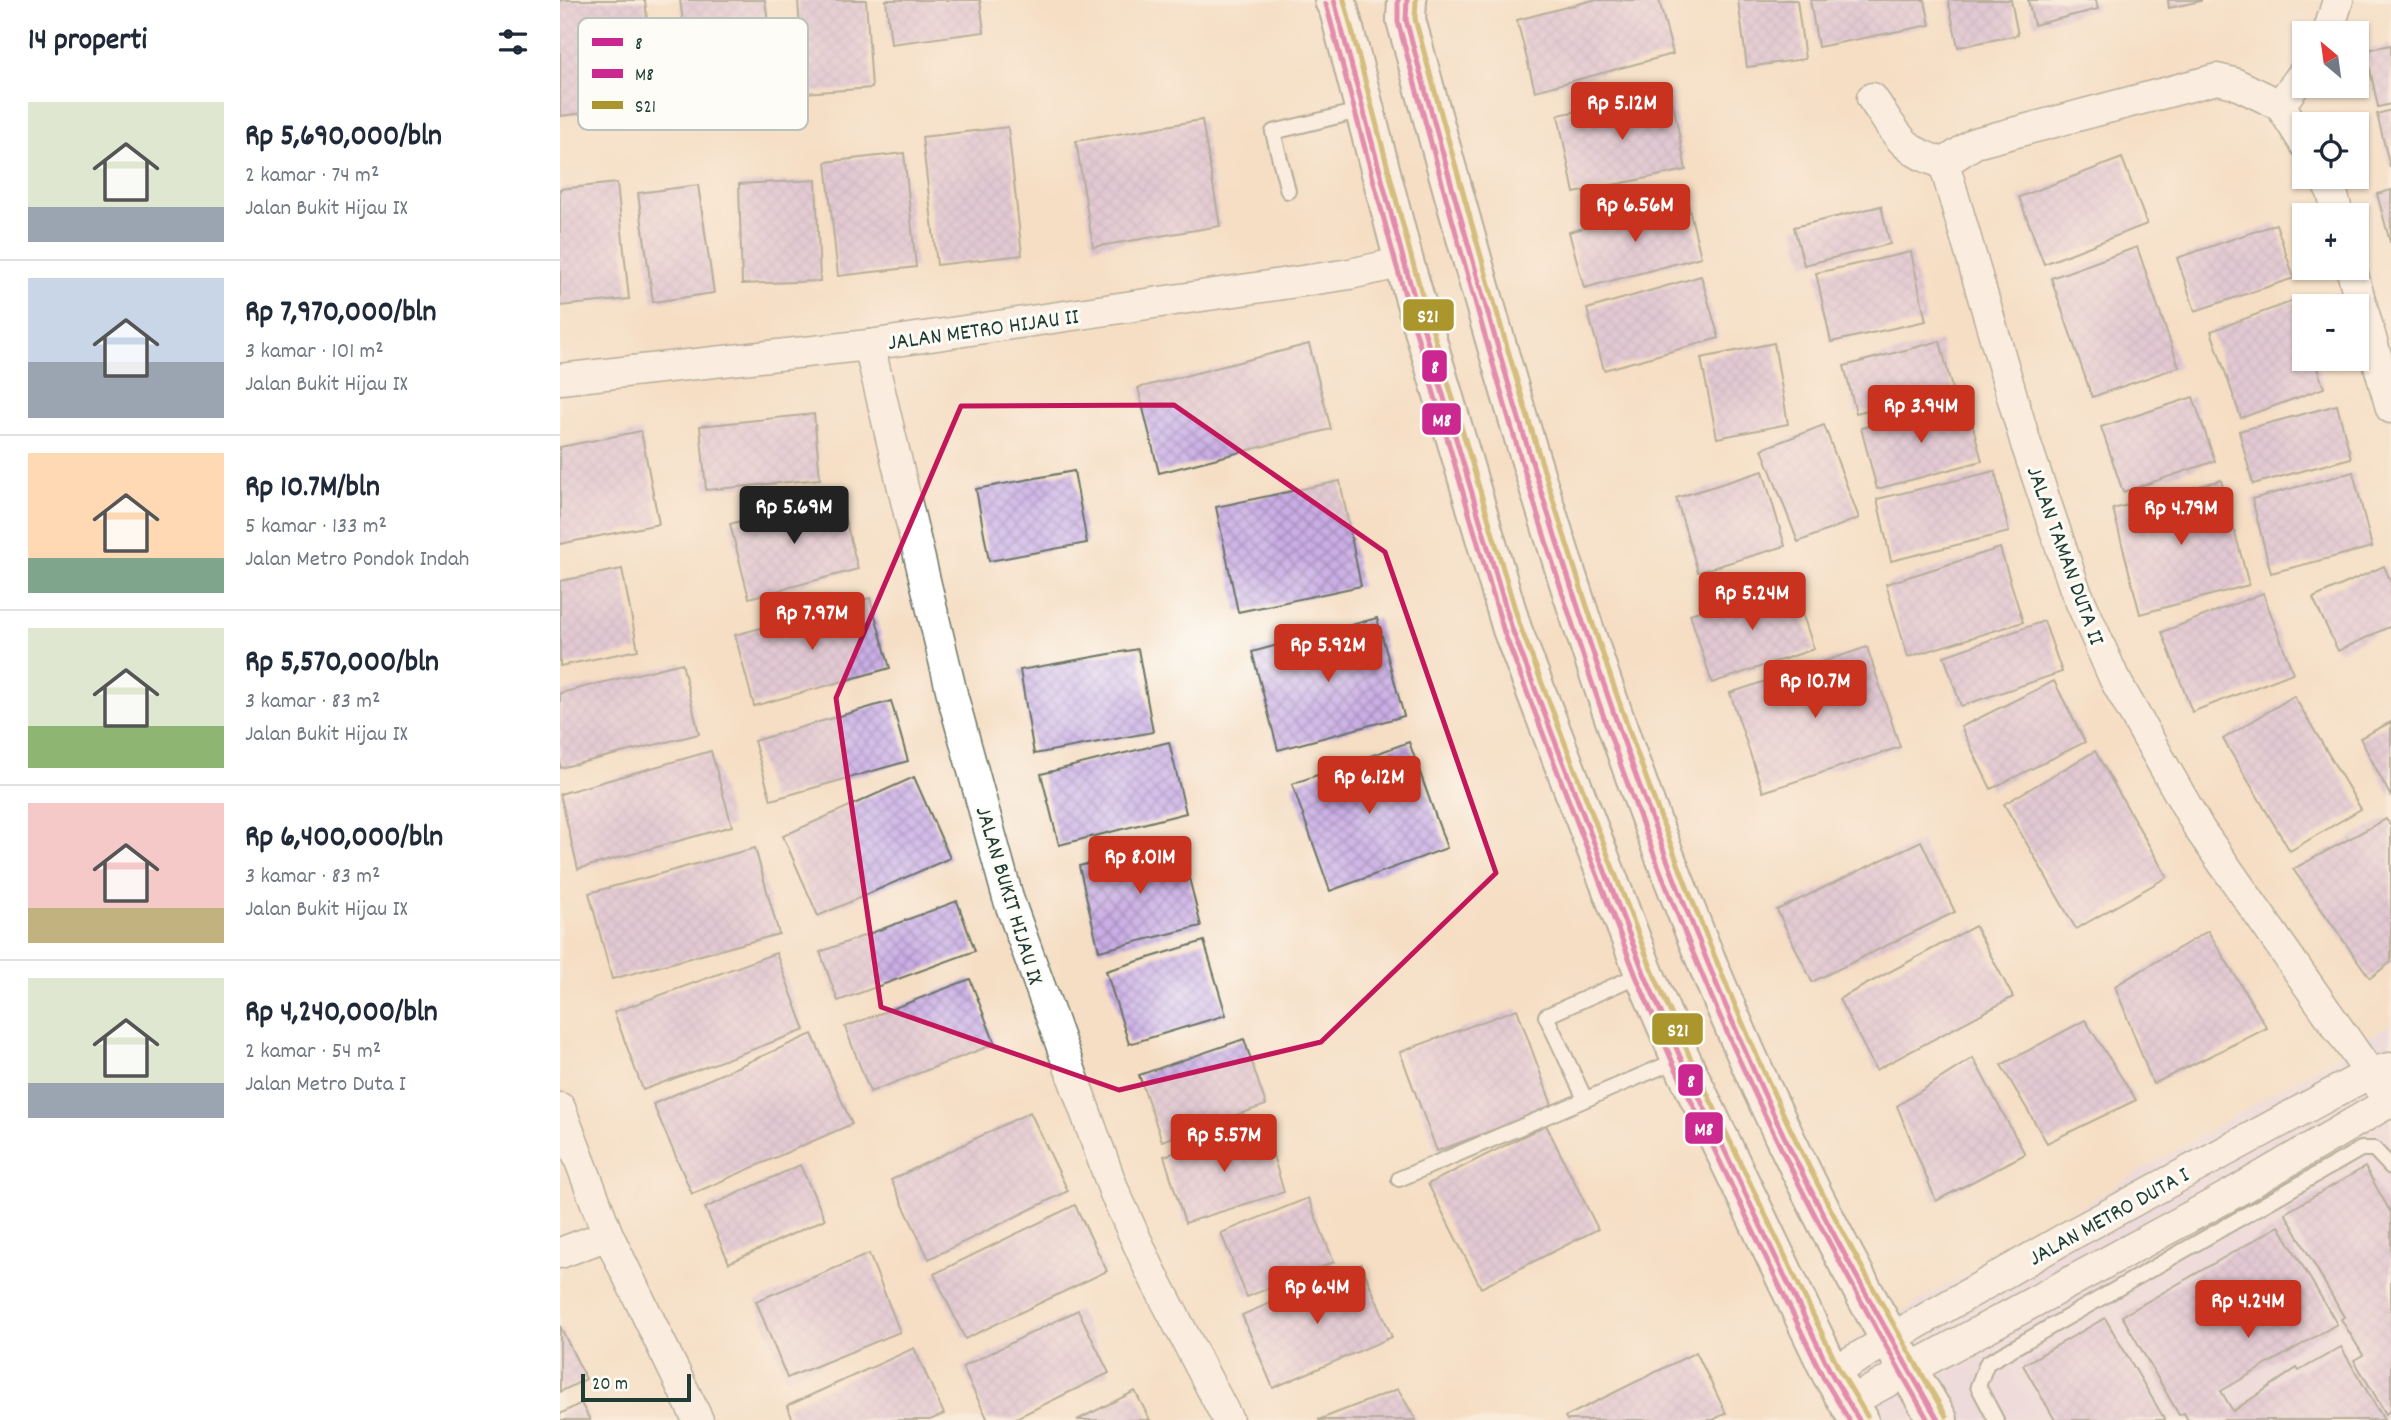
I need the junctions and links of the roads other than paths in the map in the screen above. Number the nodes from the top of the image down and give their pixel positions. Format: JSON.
{"nodes":[{"id":1,"x":1334,"y":0,"type":"edge"},
{"id":2,"x":1407,"y":0,"type":"edge"},
{"id":3,"x":2338,"y":0,"type":"edge"},
{"id":4,"x":2332,"y":21,"type":"edge"},
{"id":5,"x":2292,"y":89,"type":"edge"},
{"id":6,"x":1872,"y":98,"type":"dead end"},
{"id":7,"x":2280,"y":105,"type":"junction"},
{"id":8,"x":1364,"y":109,"type":"junction"},
{"id":9,"x":2292,"y":124,"type":"edge"},
{"id":10,"x":1944,"y":163,"type":"junction"},
{"id":11,"x":1288,"y":191,"type":"dead end"},
{"id":12,"x":1404,"y":262,"type":"junction"},
{"id":13,"x":2354,"y":280,"type":"edge"},
{"id":14,"x":869,"y":345,"type":"junction"},
{"id":15,"x":560,"y":379,"type":"edge"},
{"id":16,"x":2391,"y":408,"type":"edge"},
{"id":17,"x":1644,"y":973,"type":"junction"},
{"id":18,"x":1681,"y":1059,"type":"junction"},
{"id":19,"x":2381,"y":1071,"type":"edge"},
{"id":20,"x":1585,"y":1099,"type":"junction"},
{"id":21,"x":2390,"y":1102,"type":"edge"},
{"id":22,"x":560,"y":1108,"type":"edge"},
{"id":23,"x":2209,"y":1158,"type":"junction"},
{"id":24,"x":2391,"y":1167,"type":"edge"},
{"id":25,"x":1399,"y":1179,"type":"dead end"},
{"id":26,"x":2236,"y":1206,"type":"junction"},
{"id":27,"x":608,"y":1235,"type":"junction"},
{"id":28,"x":2069,"y":1236,"type":"junction"},
{"id":29,"x":560,"y":1253,"type":"edge"},
{"id":30,"x":2088,"y":1271,"type":"junction"},
{"id":31,"x":1987,"y":1326,"type":"junction"},
{"id":32,"x":2003,"y":1354,"type":"junction"},
{"id":33,"x":1898,"y":1355,"type":"junction"},
{"id":34,"x":1846,"y":1399,"type":"edge"},
{"id":35,"x":698,"y":1420,"type":"edge"},
{"id":36,"x":1228,"y":1420,"type":"edge"},
{"id":37,"x":1938,"y":1420,"type":"edge"},
{"id":38,"x":1996,"y":1420,"type":"edge"}],
"edges":[{"from":1,"to":8,"type":"highway"},
{"from":2,"to":33,"type":"highway"},
{"from":3,"to":4,"type":"street"},
{"from":5,"to":7,"type":"street"},
{"from":6,"to":10,"type":"street"},
{"from":7,"to":9,"type":"street"},
{"from":7,"to":10,"type":"street"},
{"from":8,"to":11,"type":"lane"},
{"from":8,"to":12,"type":"highway"},
{"from":10,"to":19,"type":"street","name":"JALAN TAMAN DUTA II"},
{"from":12,"to":14,"type":"street","name":"JALAN METRO HIJAU II"},
{"from":12,"to":17,"type":"highway"},
{"from":13,"to":16,"type":"street"},
{"from":14,"to":15,"type":"street","name":"JALAN METRO HIJAU II"},
{"from":14,"to":36,"type":"street","name":"JALAN BUKIT HIJAU IX"},
{"from":17,"to":18,"type":"highway"},
{"from":17,"to":20,"type":"lane"},
{"from":18,"to":20,"type":"lane"},
{"from":18,"to":34,"type":"highway"},
{"from":19,"to":21,"type":"street","name":"JALAN TAMAN DUTA II"},
{"from":19,"to":23,"type":"street","name":"JALAN METRO DUTA I"},
{"from":20,"to":25,"type":"lane"},
{"from":21,"to":26,"type":"street","name":"JALAN METRO DUTA I"},
{"from":22,"to":27,"type":"street"},
{"from":23,"to":26,"type":"street"},
{"from":23,"to":28,"type":"street","name":"JALAN METRO DUTA I"},
{"from":24,"to":26,"type":"lane"},
{"from":26,"to":30,"type":"street","name":"JALAN METRO DUTA I"},
{"from":26,"to":32,"type":"lane"},
{"from":27,"to":29,"type":"street"},
{"from":27,"to":35,"type":"street"},
{"from":28,"to":30,"type":"street"},
{"from":28,"to":33,"type":"street","name":"JALAN METRO DUTA I"},
{"from":30,"to":31,"type":"street","name":"JALAN METRO DUTA I"},
{"from":31,"to":32,"type":"lane"},
{"from":31,"to":33,"type":"street","name":"JALAN METRO DUTA I"},
{"from":32,"to":38,"type":"lane"},
{"from":33,"to":34,"type":"street","name":"JALAN METRO DUTA I"},
{"from":33,"to":37,"type":"highway"}]}
